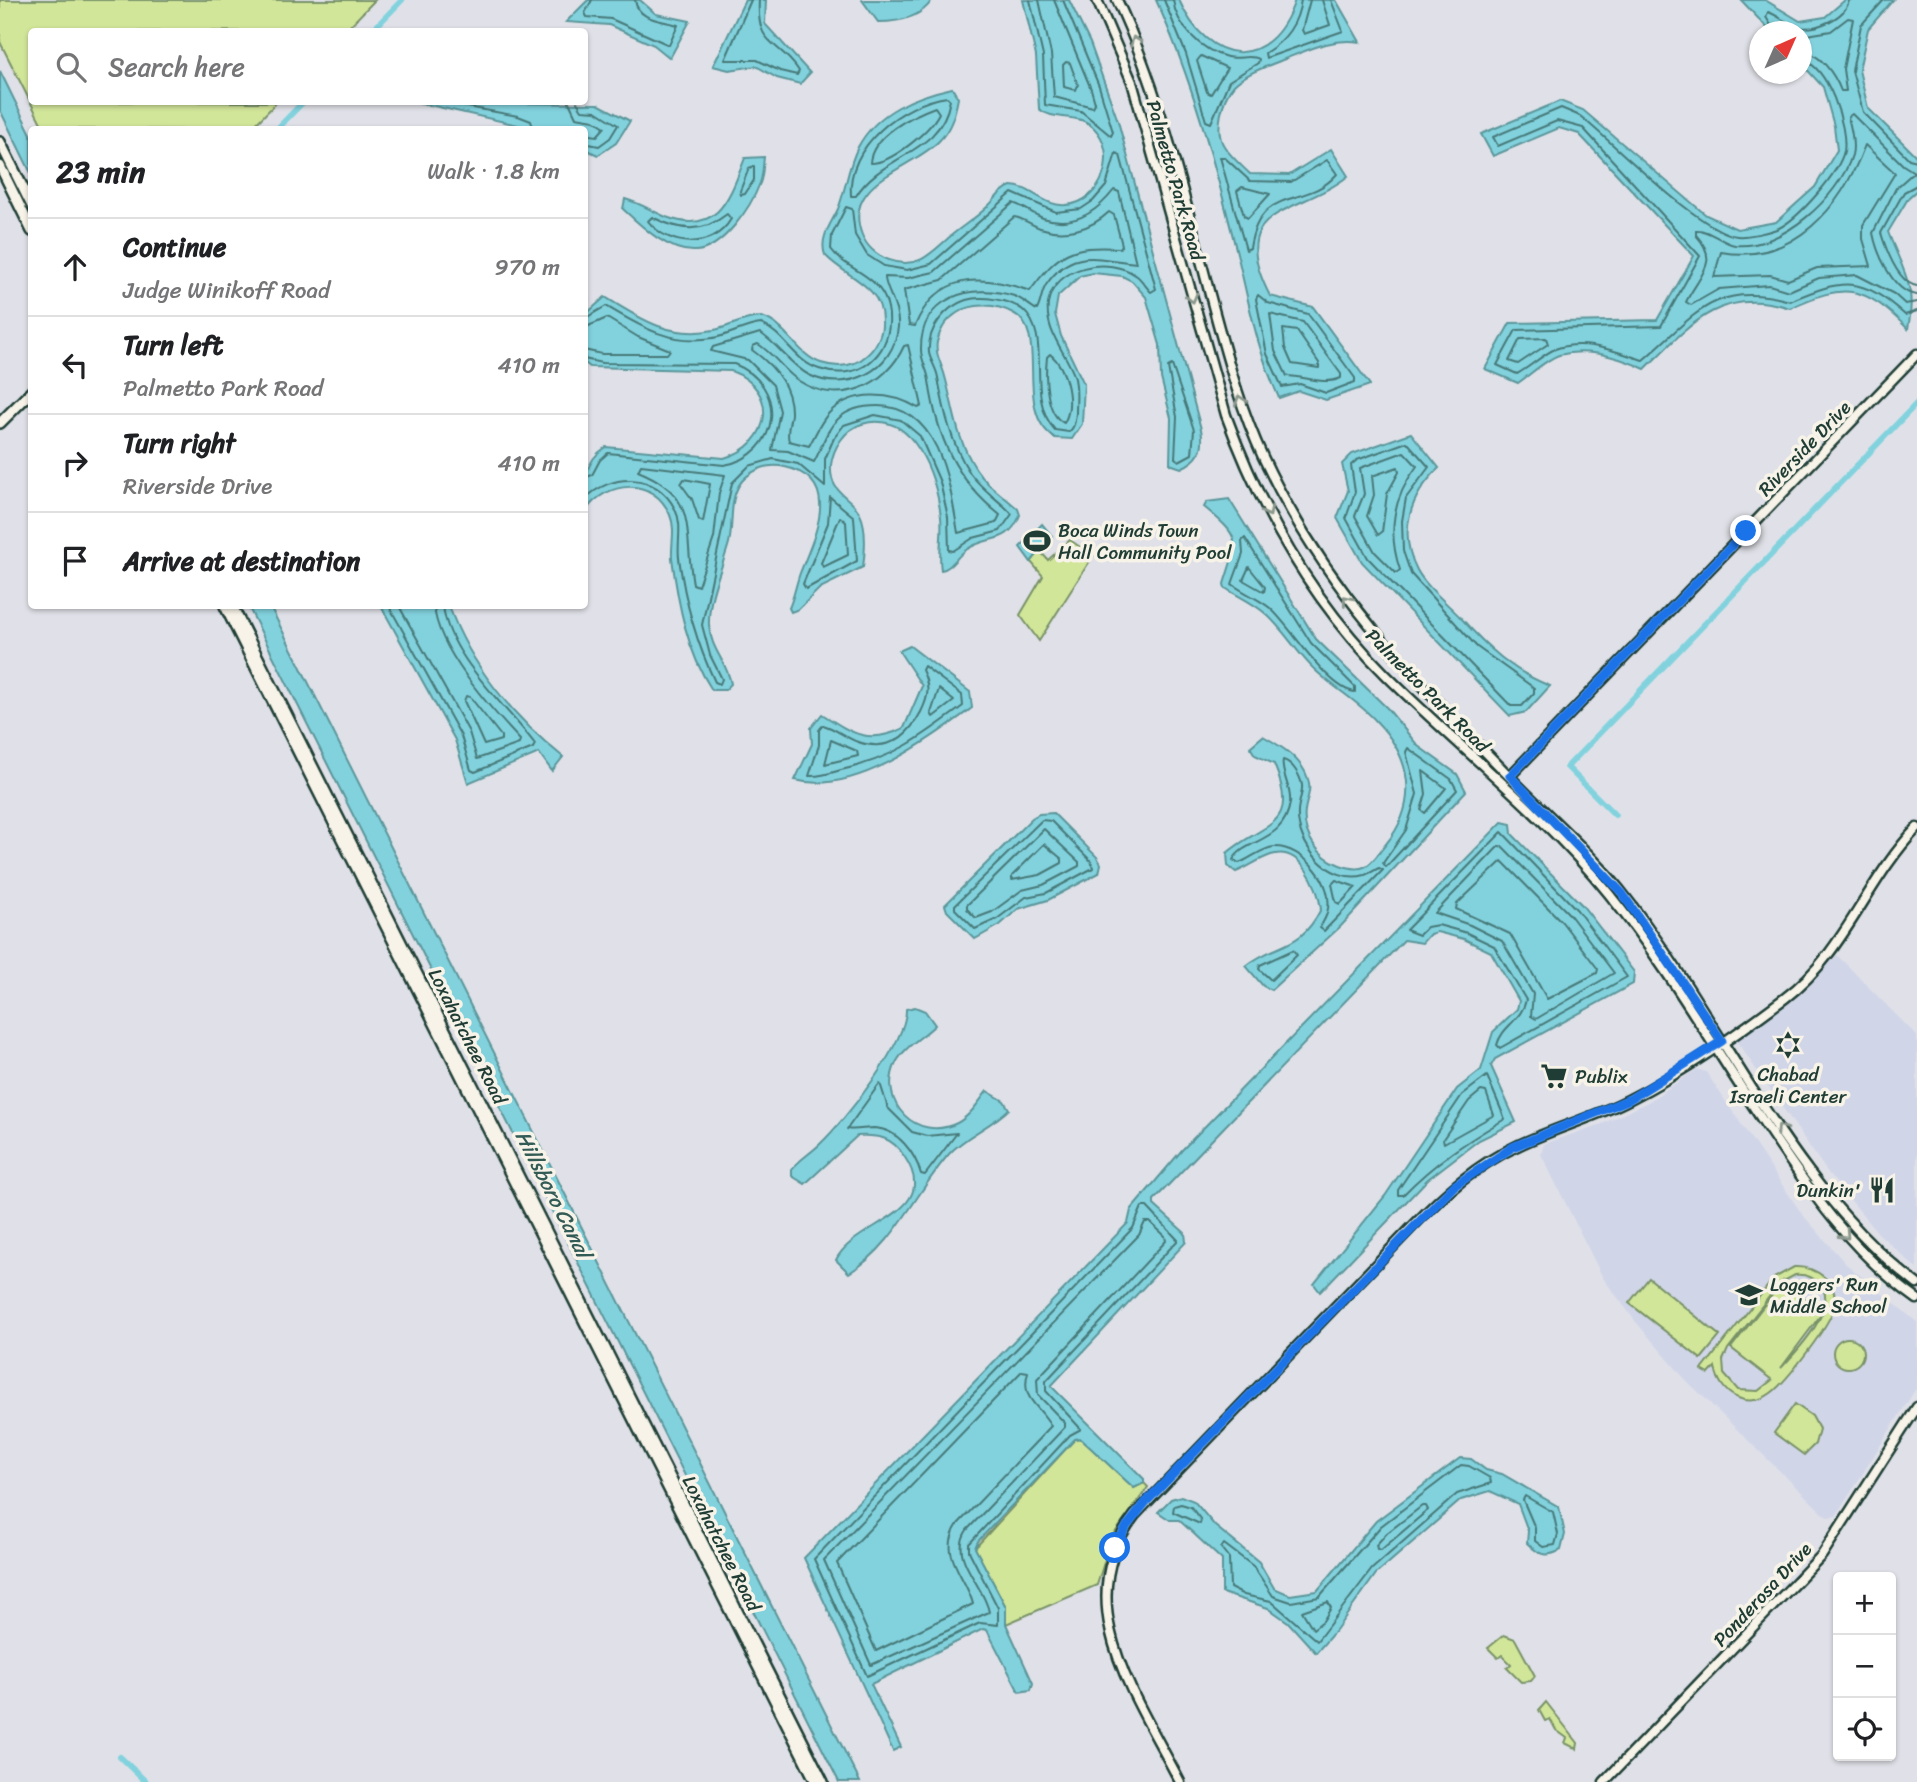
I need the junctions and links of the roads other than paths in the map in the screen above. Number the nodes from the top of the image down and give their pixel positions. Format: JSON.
{"nodes":[{"id":1,"x":1097,"y":0,"type":"edge"},
{"id":2,"x":1117,"y":0,"type":"edge"},
{"id":3,"x":1149,"y":77,"type":"junction"},
{"id":4,"x":1132,"y":82,"type":"junction"},
{"id":5,"x":0,"y":142,"type":"edge"},
{"id":6,"x":0,"y":166,"type":"edge"},
{"id":7,"x":28,"y":198,"type":"edge"},
{"id":8,"x":28,"y":223,"type":"edge"},
{"id":9,"x":1917,"y":354,"type":"edge"},
{"id":10,"x":28,"y":395,"type":"edge"},
{"id":11,"x":0,"y":424,"type":"edge"},
{"id":12,"x":227,"y":609,"type":"edge"},
{"id":13,"x":234,"y":609,"type":"edge"},
{"id":14,"x":1510,"y":776,"type":"junction"},
{"id":15,"x":1917,"y":828,"type":"edge"},
{"id":16,"x":1722,"y":1041,"type":"junction"},
{"id":17,"x":1713,"y":1046,"type":"junction"},
{"id":18,"x":1917,"y":1284,"type":"edge"},
{"id":19,"x":1917,"y":1299,"type":"edge"},
{"id":20,"x":1917,"y":1407,"type":"edge"},
{"id":21,"x":816,"y":1782,"type":"edge"},
{"id":22,"x":823,"y":1782,"type":"edge"},
{"id":23,"x":1180,"y":1782,"type":"edge"},
{"id":24,"x":1604,"y":1782,"type":"edge"}],
"edges":[{"from":1,"to":4,"type":"street","name":"Palmetto Park Road"},
{"from":3,"to":2,"type":"street","name":"Palmetto Park Road","one_way":true},
{"from":3,"to":4,"type":"street"},
{"from":14,"to":3,"type":"street","name":"Palmetto Park Road","one_way":true},
{"from":4,"to":17,"type":"street","name":"Palmetto Park Road","one_way":true},
{"from":5,"to":7,"type":"main road"},
{"from":6,"to":8,"type":"main road"},
{"from":9,"to":14,"type":"street","name":"Riverside Drive"},
{"from":10,"to":11,"type":"main road"},
{"from":12,"to":21,"type":"main road","name":"Loxahatchee Road"},
{"from":13,"to":22,"type":"main road","name":"Loxahatchee Road"},
{"from":14,"to":16,"type":"street","name":"Palmetto Park Road"},
{"from":15,"to":16,"type":"street"},
{"from":16,"to":17,"type":"street"},
{"from":18,"to":16,"type":"street","name":"Palmetto Park Road","one_way":true},
{"from":17,"to":19,"type":"street","name":"Palmetto Park Road","one_way":true},
{"from":17,"to":23,"type":"street"},
{"from":20,"to":24,"type":"street","name":"Ponderosa Drive"}]}
